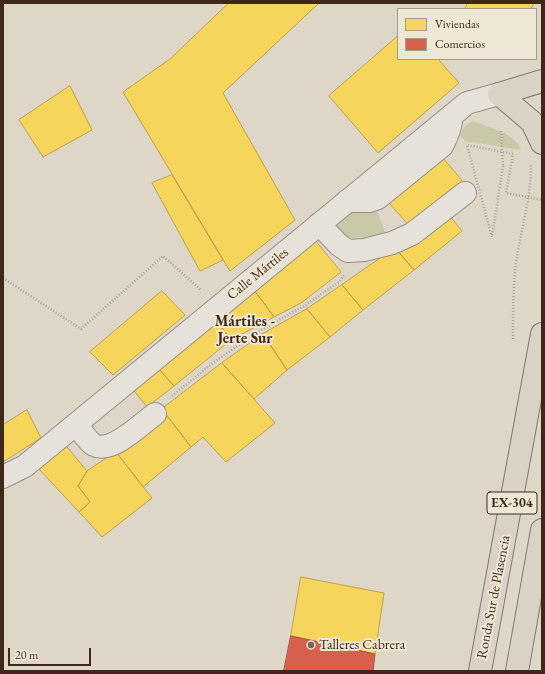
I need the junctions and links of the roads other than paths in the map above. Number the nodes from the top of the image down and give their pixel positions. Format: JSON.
{"nodes":[{"id":1,"x":542,"y":81,"type":"edge"},
{"id":2,"x":499,"y":94,"type":"junction"},
{"id":3,"x":536,"y":151,"type":"edge"},
{"id":4,"x":465,"y":193,"type":"dead end"},
{"id":5,"x":319,"y":224,"type":"junction"},
{"id":6,"x":542,"y":334,"type":"edge"},
{"id":7,"x":154,"y":414,"type":"road end"},
{"id":8,"x":76,"y":424,"type":"junction"},
{"id":9,"x":3,"y":477,"type":"edge"},
{"id":10,"x":542,"y":530,"type":"edge"},
{"id":11,"x":480,"y":671,"type":"edge"},
{"id":12,"x":518,"y":671,"type":"edge"}],
"edges":[{"from":1,"to":2,"type":"main road"},
{"from":2,"to":3,"type":"main road"},
{"from":2,"to":5,"type":"street","name":"Calle Mártiles"},
{"from":4,"to":5,"type":"street"},
{"from":5,"to":8,"type":"street","name":"Calle Mártiles"},
{"from":6,"to":11,"type":"main road","name":"Ronda Sur de Plasencia","number":"EX-304"},
{"from":7,"to":8,"type":"street"},
{"from":8,"to":9,"type":"street","name":"Calle Mártiles"},
{"from":10,"to":12,"type":"main road","number":"EX-304"}]}
